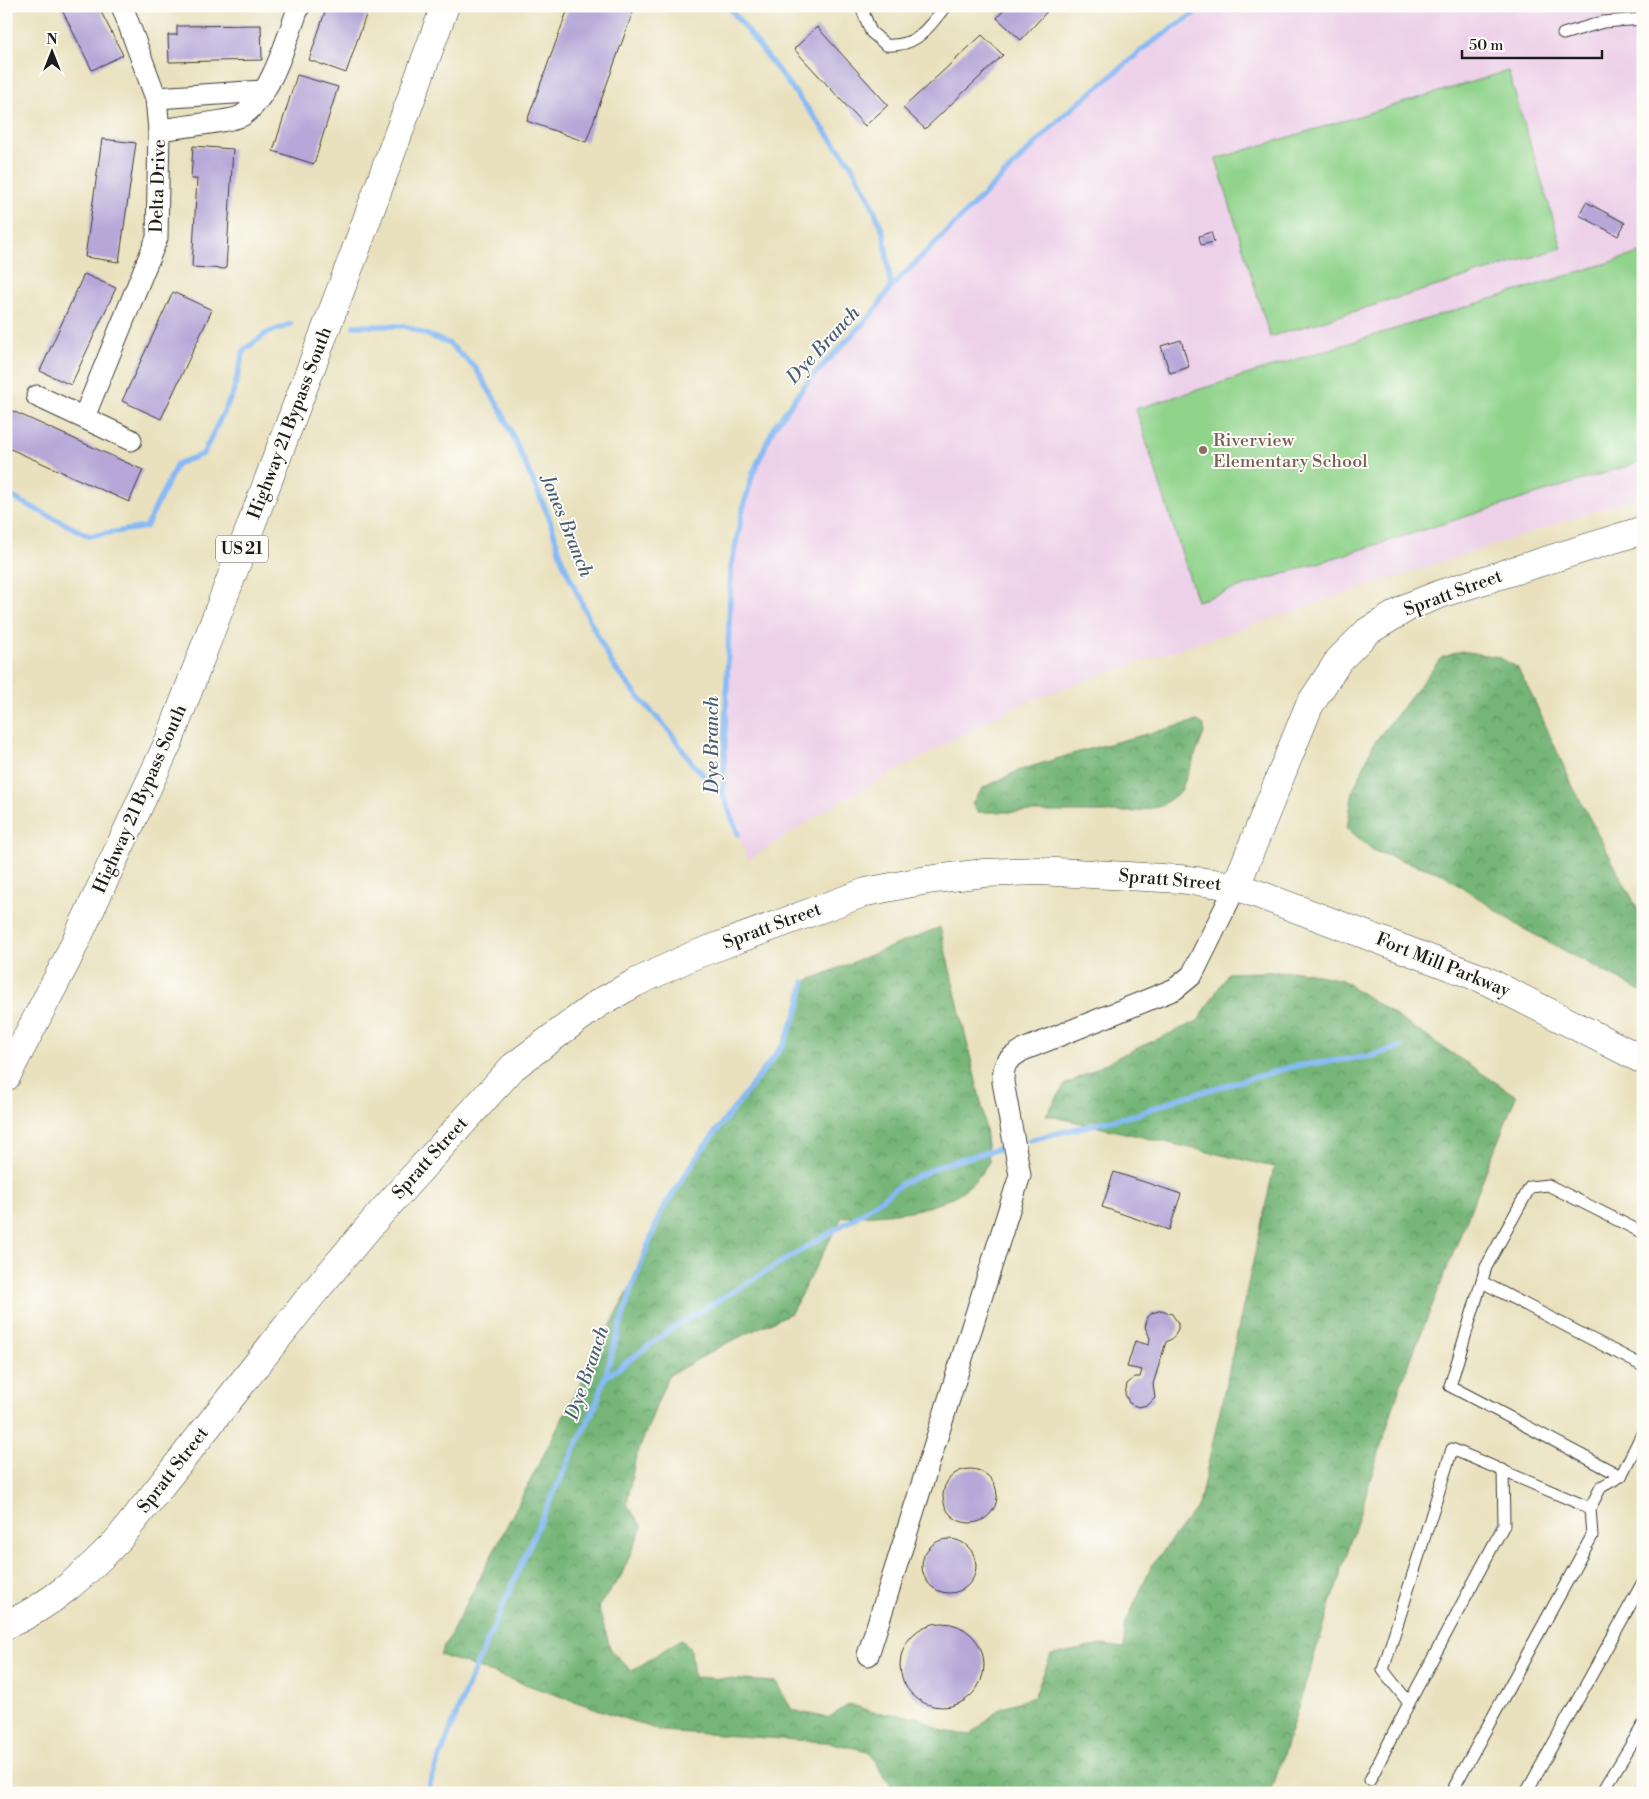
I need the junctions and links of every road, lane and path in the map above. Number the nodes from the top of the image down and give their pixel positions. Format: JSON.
{"nodes":[{"id":1,"x":122,"y":6,"type":"edge"},
{"id":2,"x":298,"y":6,"type":"edge"},
{"id":3,"x":445,"y":6,"type":"edge"},
{"id":4,"x":946,"y":6,"type":"edge"},
{"id":5,"x":866,"y":9,"type":"edge"},
{"id":6,"x":1643,"y":19,"type":"edge"},
{"id":7,"x":1563,"y":34,"type":"dead end"},
{"id":8,"x":264,"y":91,"type":"junction"},
{"id":9,"x":156,"y":98,"type":"junction"},
{"id":10,"x":160,"y":130,"type":"junction"},
{"id":11,"x":38,"y":396,"type":"dead end"},
{"id":12,"x":84,"y":418,"type":"junction"},
{"id":13,"x":131,"y":440,"type":"dead end"},
{"id":14,"x":1643,"y":530,"type":"edge"},
{"id":15,"x":1236,"y":886,"type":"junction"},
{"id":16,"x":1643,"y":1060,"type":"edge"},
{"id":17,"x":6,"y":1077,"type":"edge"},
{"id":18,"x":1643,"y":1233,"type":"edge"},
{"id":19,"x":1482,"y":1282,"type":"junction"},
{"id":20,"x":1643,"y":1366,"type":"edge"},
{"id":21,"x":1643,"y":1432,"type":"edge"},
{"id":22,"x":1503,"y":1470,"type":"junction"},
{"id":23,"x":1621,"y":1476,"type":"junction"},
{"id":24,"x":1590,"y":1508,"type":"junction"},
{"id":25,"x":1643,"y":1582,"type":"edge"},
{"id":26,"x":6,"y":1625,"type":"edge"},
{"id":27,"x":868,"y":1655,"type":"dead end"},
{"id":28,"x":1409,"y":1703,"type":"junction"},
{"id":29,"x":1643,"y":1725,"type":"edge"},
{"id":30,"x":1370,"y":1780,"type":"dead end"},
{"id":31,"x":1451,"y":1793,"type":"edge"},
{"id":32,"x":1526,"y":1793,"type":"edge"},
{"id":33,"x":1602,"y":1793,"type":"edge"}],
"edges":[{"from":1,"to":9,"type":"street","name":"Delta Drive"},
{"from":2,"to":8,"type":"street"},
{"from":3,"to":17,"type":"main road","name":"Highway 21 Bypass South","number":"US 21"},
{"from":4,"to":5,"type":"lane"},
{"from":6,"to":7,"type":"lane"},
{"from":8,"to":9,"type":"street"},
{"from":8,"to":10,"type":"street"},
{"from":9,"to":10,"type":"street","name":"Delta Drive"},
{"from":10,"to":12,"type":"street","name":"Delta Drive"},
{"from":11,"to":12,"type":"street"},
{"from":12,"to":13,"type":"street"},
{"from":14,"to":15,"type":"main road","name":"Spratt Street"},
{"from":15,"to":16,"type":"main road","name":"Fort Mill Parkway"},
{"from":15,"to":26,"type":"main road","name":"Spratt Street"},
{"from":15,"to":27,"type":"street"},
{"from":18,"to":19,"type":"lane"},
{"from":19,"to":20,"type":"lane"},
{"from":19,"to":23,"type":"lane"},
{"from":21,"to":23,"type":"lane"},
{"from":22,"to":24,"type":"lane"},
{"from":22,"to":28,"type":"lane"},
{"from":22,"to":28,"type":"lane"},
{"from":23,"to":24,"type":"lane"},
{"from":24,"to":31,"type":"lane"},
{"from":25,"to":32,"type":"lane"},
{"from":28,"to":30,"type":"lane"},
{"from":29,"to":33,"type":"lane"}]}
